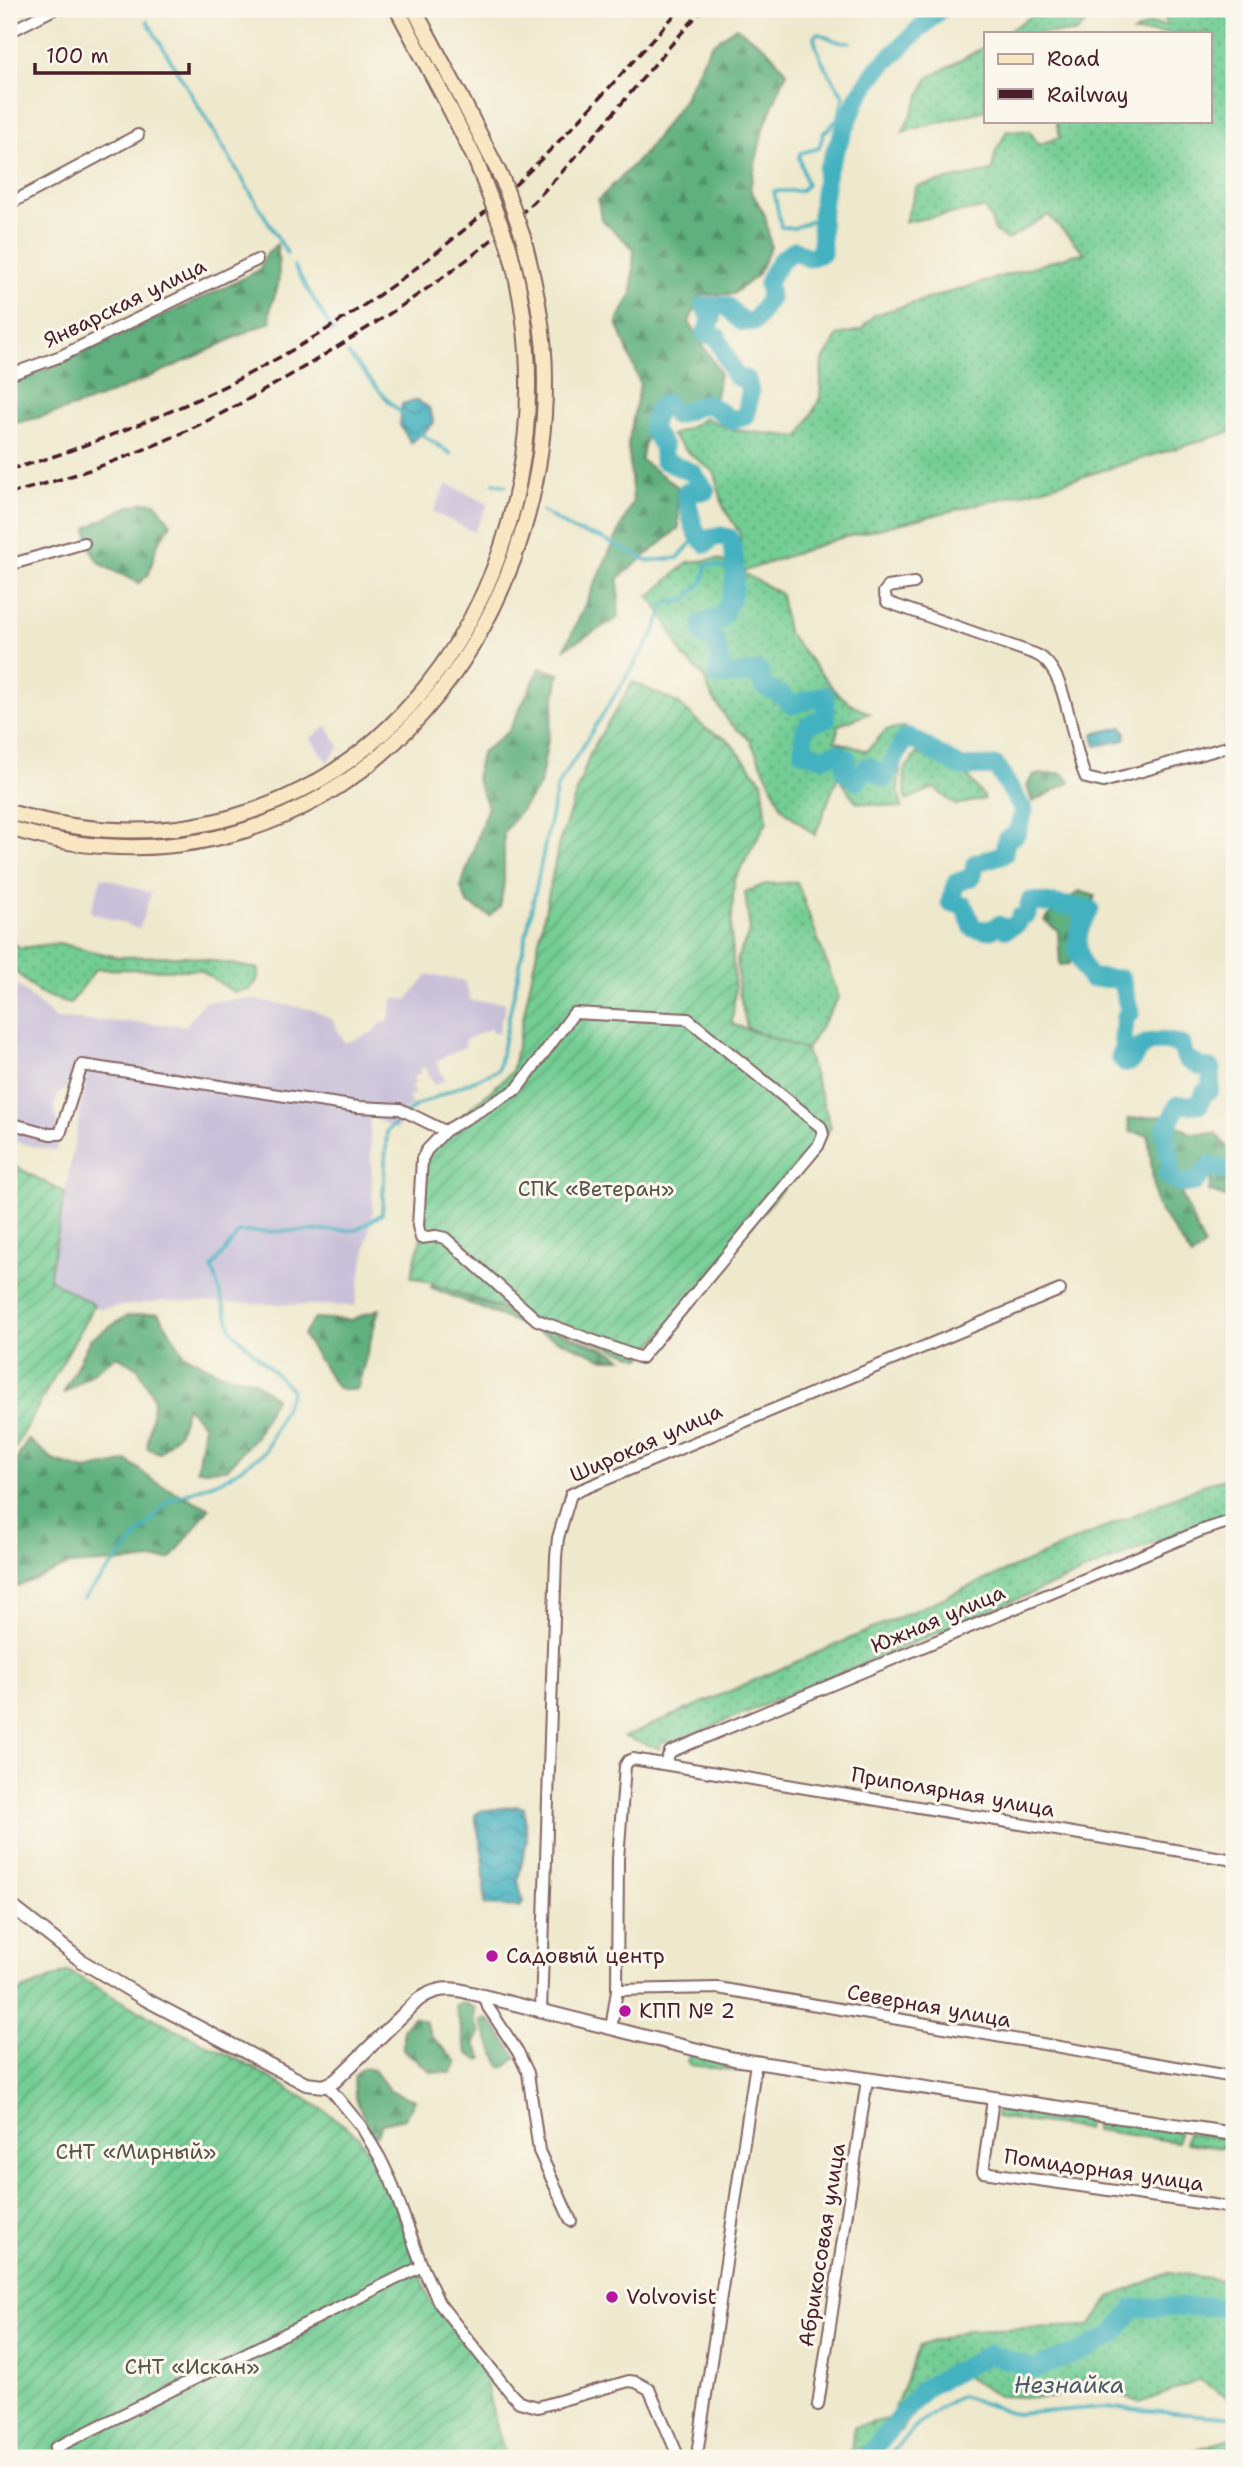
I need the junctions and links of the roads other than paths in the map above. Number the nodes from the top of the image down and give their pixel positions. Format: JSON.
{"nodes":[{"id":1,"x":54,"y":9,"type":"edge"},
{"id":2,"x":397,"y":9,"type":"edge"},
{"id":3,"x":414,"y":9,"type":"edge"},
{"id":4,"x":9,"y":32,"type":"edge"},
{"id":5,"x":138,"y":135,"type":"dead end"},
{"id":6,"x":9,"y":204,"type":"edge"},
{"id":7,"x":257,"y":260,"type":"dead end"},
{"id":8,"x":9,"y":375,"type":"edge"},
{"id":9,"x":83,"y":543,"type":"dead end"},
{"id":10,"x":9,"y":565,"type":"edge"},
{"id":11,"x":914,"y":583,"type":"dead end"},
{"id":12,"x":1234,"y":745,"type":"edge"},
{"id":13,"x":9,"y":812,"type":"edge"},
{"id":14,"x":9,"y":828,"type":"edge"},
{"id":15,"x":9,"y":1124,"type":"edge"},
{"id":16,"x":445,"y":1131,"type":"junction"},
{"id":17,"x":1060,"y":1290,"type":"dead end"},
{"id":18,"x":1234,"y":1520,"type":"edge"},
{"id":19,"x":665,"y":1764,"type":"junction"},
{"id":20,"x":1234,"y":1860,"type":"edge"},
{"id":21,"x":9,"y":1904,"type":"edge"},
{"id":22,"x":617,"y":1990,"type":"junction"},
{"id":23,"x":485,"y":1997,"type":"junction"},
{"id":24,"x":541,"y":2011,"type":"junction"},
{"id":25,"x":611,"y":2029,"type":"junction"},
{"id":26,"x":755,"y":2068,"type":"junction"},
{"id":27,"x":1234,"y":2077,"type":"edge"},
{"id":28,"x":328,"y":2085,"type":"junction"},
{"id":29,"x":866,"y":2086,"type":"junction"},
{"id":30,"x":993,"y":2099,"type":"junction"},
{"id":31,"x":1234,"y":2134,"type":"edge"},
{"id":32,"x":1234,"y":2208,"type":"edge"},
{"id":33,"x":571,"y":2221,"type":"dead end"},
{"id":34,"x":419,"y":2267,"type":"junction"},
{"id":35,"x":818,"y":2405,"type":"dead end"},
{"id":36,"x":55,"y":2448,"type":"dead end"},
{"id":37,"x":698,"y":2448,"type":"dead end"},
{"id":38,"x":679,"y":2458,"type":"edge"}],
"edges":[{"from":1,"to":4,"type":"street"},
{"from":2,"to":13,"type":"main road","bridge":true},
{"from":3,"to":14,"type":"main road","bridge":true},
{"from":5,"to":6,"type":"street"},
{"from":7,"to":8,"type":"street","name":"Январская улица"},
{"from":9,"to":10,"type":"street"},
{"from":11,"to":12,"type":"street"},
{"from":15,"to":16,"type":"street"},
{"from":16,"to":16,"type":"street"},
{"from":17,"to":24,"type":"street","name":"Широкая улица"},
{"from":18,"to":19,"type":"street","name":"Южная улица"},
{"from":19,"to":20,"type":"street","name":"Приполярная улица"},
{"from":19,"to":22,"type":"street","name":"Приполярная улица"},
{"from":21,"to":28,"type":"street"},
{"from":22,"to":25,"type":"street"},
{"from":22,"to":27,"type":"street","name":"Северная улица"},
{"from":23,"to":24,"type":"street"},
{"from":23,"to":28,"type":"street"},
{"from":23,"to":33,"type":"street"},
{"from":24,"to":25,"type":"street"},
{"from":25,"to":26,"type":"street"},
{"from":26,"to":29,"type":"street"},
{"from":26,"to":37,"type":"street"},
{"from":28,"to":34,"type":"street"},
{"from":29,"to":30,"type":"street"},
{"from":29,"to":35,"type":"street","name":"Абрикосовая улица"},
{"from":30,"to":31,"type":"street"},
{"from":30,"to":32,"type":"street","name":"Помидорная улица"},
{"from":34,"to":36,"type":"street"},
{"from":34,"to":38,"type":"street"}]}
